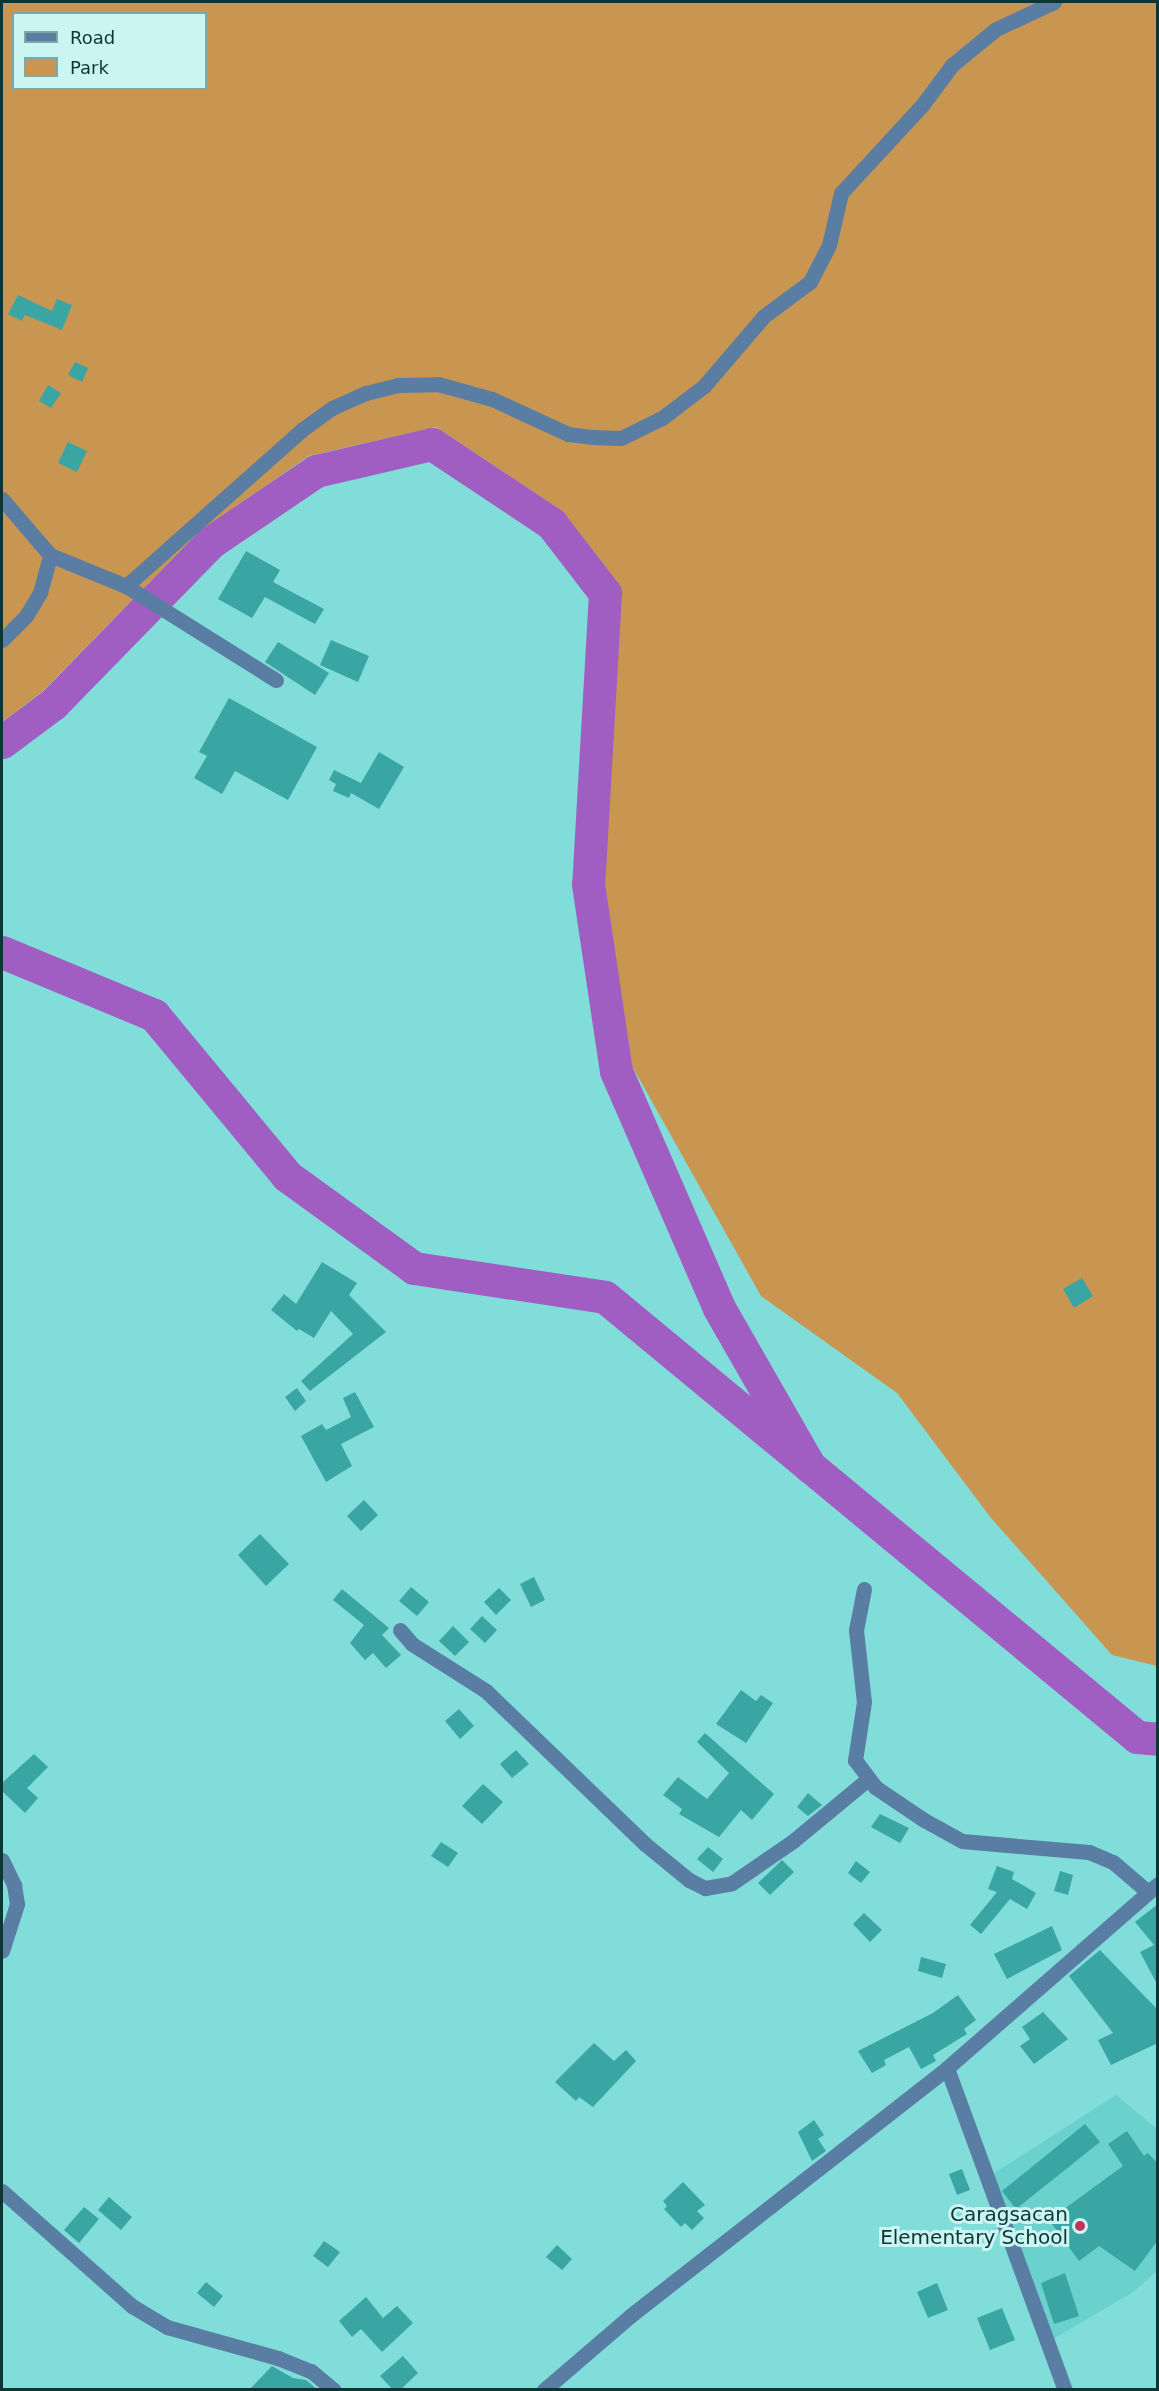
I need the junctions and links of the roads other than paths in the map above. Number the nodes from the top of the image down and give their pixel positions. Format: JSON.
{"nodes":[{"id":1,"x":1054,"y":2,"type":"edge"},
{"id":2,"x":2,"y":500,"type":"edge"},
{"id":3,"x":50,"y":555,"type":"junction"},
{"id":4,"x":126,"y":586,"type":"junction"},
{"id":5,"x":2,"y":640,"type":"edge"},
{"id":6,"x":276,"y":680,"type":"dead end"},
{"id":7,"x":864,"y":1589,"type":"dead end"},
{"id":8,"x":400,"y":1630,"type":"dead end"},
{"id":9,"x":868,"y":1779,"type":"junction"},
{"id":10,"x":2,"y":1860,"type":"edge"},
{"id":11,"x":1153,"y":1888,"type":"edge"},
{"id":12,"x":2,"y":1951,"type":"edge"},
{"id":13,"x":947,"y":2068,"type":"junction"},
{"id":14,"x":2,"y":2191,"type":"edge"},
{"id":15,"x":334,"y":2390,"type":"edge"},
{"id":16,"x":544,"y":2390,"type":"edge"},
{"id":17,"x":1065,"y":2390,"type":"edge"}],
"edges":[{"from":1,"to":4,"type":"street"},
{"from":2,"to":3,"type":"street"},
{"from":3,"to":4,"type":"street"},
{"from":3,"to":5,"type":"street"},
{"from":4,"to":6,"type":"street"},
{"from":7,"to":9,"type":"street"},
{"from":8,"to":9,"type":"street"},
{"from":9,"to":11,"type":"street"},
{"from":10,"to":12,"type":"street"},
{"from":11,"to":13,"type":"street"},
{"from":13,"to":16,"type":"street"},
{"from":13,"to":17,"type":"street"},
{"from":14,"to":15,"type":"street"}]}
